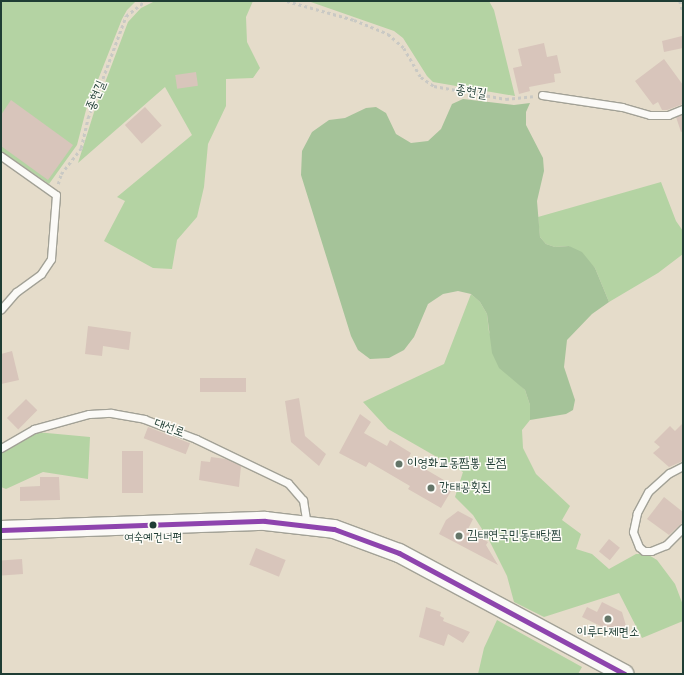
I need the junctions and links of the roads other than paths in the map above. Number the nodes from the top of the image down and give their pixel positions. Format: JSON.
{"nodes":[{"id":1,"x":542,"y":95,"type":"road end"},
{"id":2,"x":683,"y":109,"type":"edge"},
{"id":3,"x":1,"y":156,"type":"edge"},
{"id":4,"x":1,"y":309,"type":"edge"},
{"id":5,"x":1,"y":448,"type":"edge"},
{"id":6,"x":683,"y":466,"type":"edge"},
{"id":7,"x":307,"y":524,"type":"junction"},
{"id":8,"x":683,"y":528,"type":"edge"},
{"id":9,"x":1,"y":530,"type":"edge"},
{"id":10,"x":625,"y":674,"type":"edge"}],
"edges":[{"from":1,"to":2,"type":"lane"},
{"from":3,"to":4,"type":"lane"},
{"from":5,"to":7,"type":"lane","name":"대선로"},
{"from":6,"to":8,"type":"lane"},
{"from":7,"to":9,"type":"street"},
{"from":7,"to":10,"type":"street"}]}
